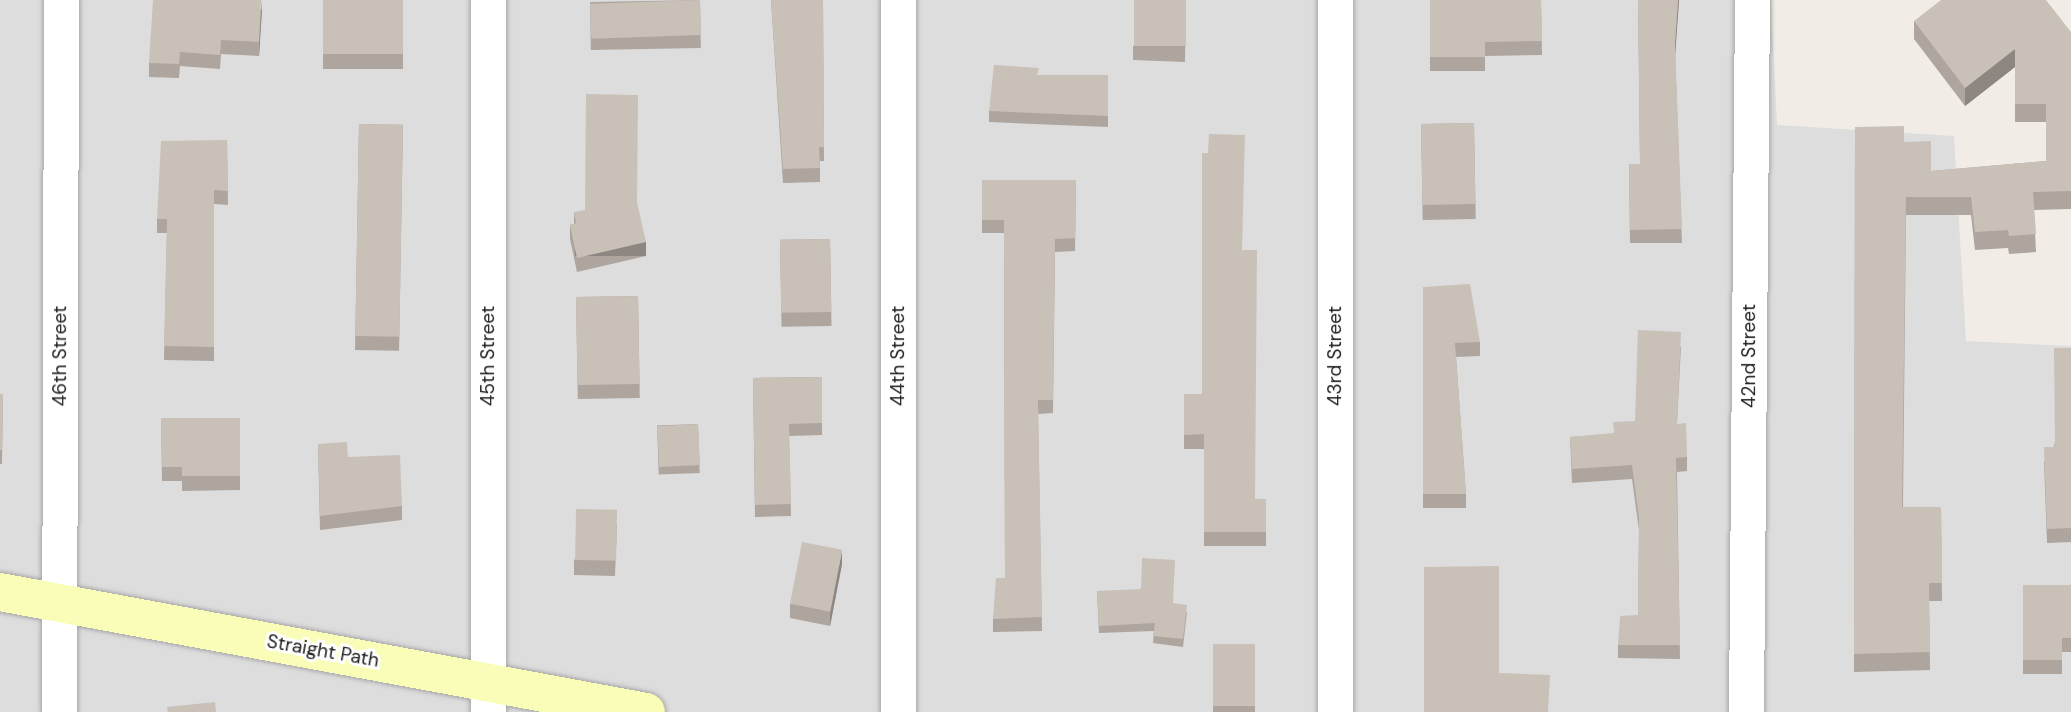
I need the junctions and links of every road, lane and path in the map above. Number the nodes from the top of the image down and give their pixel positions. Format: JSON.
{"nodes":[{"id":1,"x":61,"y":0,"type":"edge"},
{"id":2,"x":488,"y":0,"type":"edge"},
{"id":3,"x":898,"y":0,"type":"edge"},
{"id":4,"x":1335,"y":0,"type":"edge"},
{"id":5,"x":1752,"y":0,"type":"edge"},
{"id":6,"x":0,"y":592,"type":"edge"},
{"id":7,"x":59,"y":604,"type":"junction"},
{"id":8,"x":488,"y":697,"type":"edge"},
{"id":9,"x":59,"y":712,"type":"edge"},
{"id":10,"x":646,"y":712,"type":"edge"},
{"id":11,"x":898,"y":712,"type":"edge"},
{"id":12,"x":1335,"y":712,"type":"edge"},
{"id":13,"x":1746,"y":712,"type":"edge"}],
"edges":[{"from":1,"to":7,"type":"street","name":"46th Street"},
{"from":2,"to":8,"type":"street","name":"45th Street"},
{"from":3,"to":11,"type":"street","name":"44th Street"},
{"from":4,"to":12,"type":"street","name":"43rd Street"},
{"from":5,"to":13,"type":"street","name":"42nd Street"},
{"from":6,"to":7,"type":"main road","name":"Straight Path"},
{"from":7,"to":8,"type":"main road","name":"Straight Path"},
{"from":7,"to":9,"type":"street","name":"46th Street"},
{"from":8,"to":10,"type":"main road","name":"Straight Path"}]}
